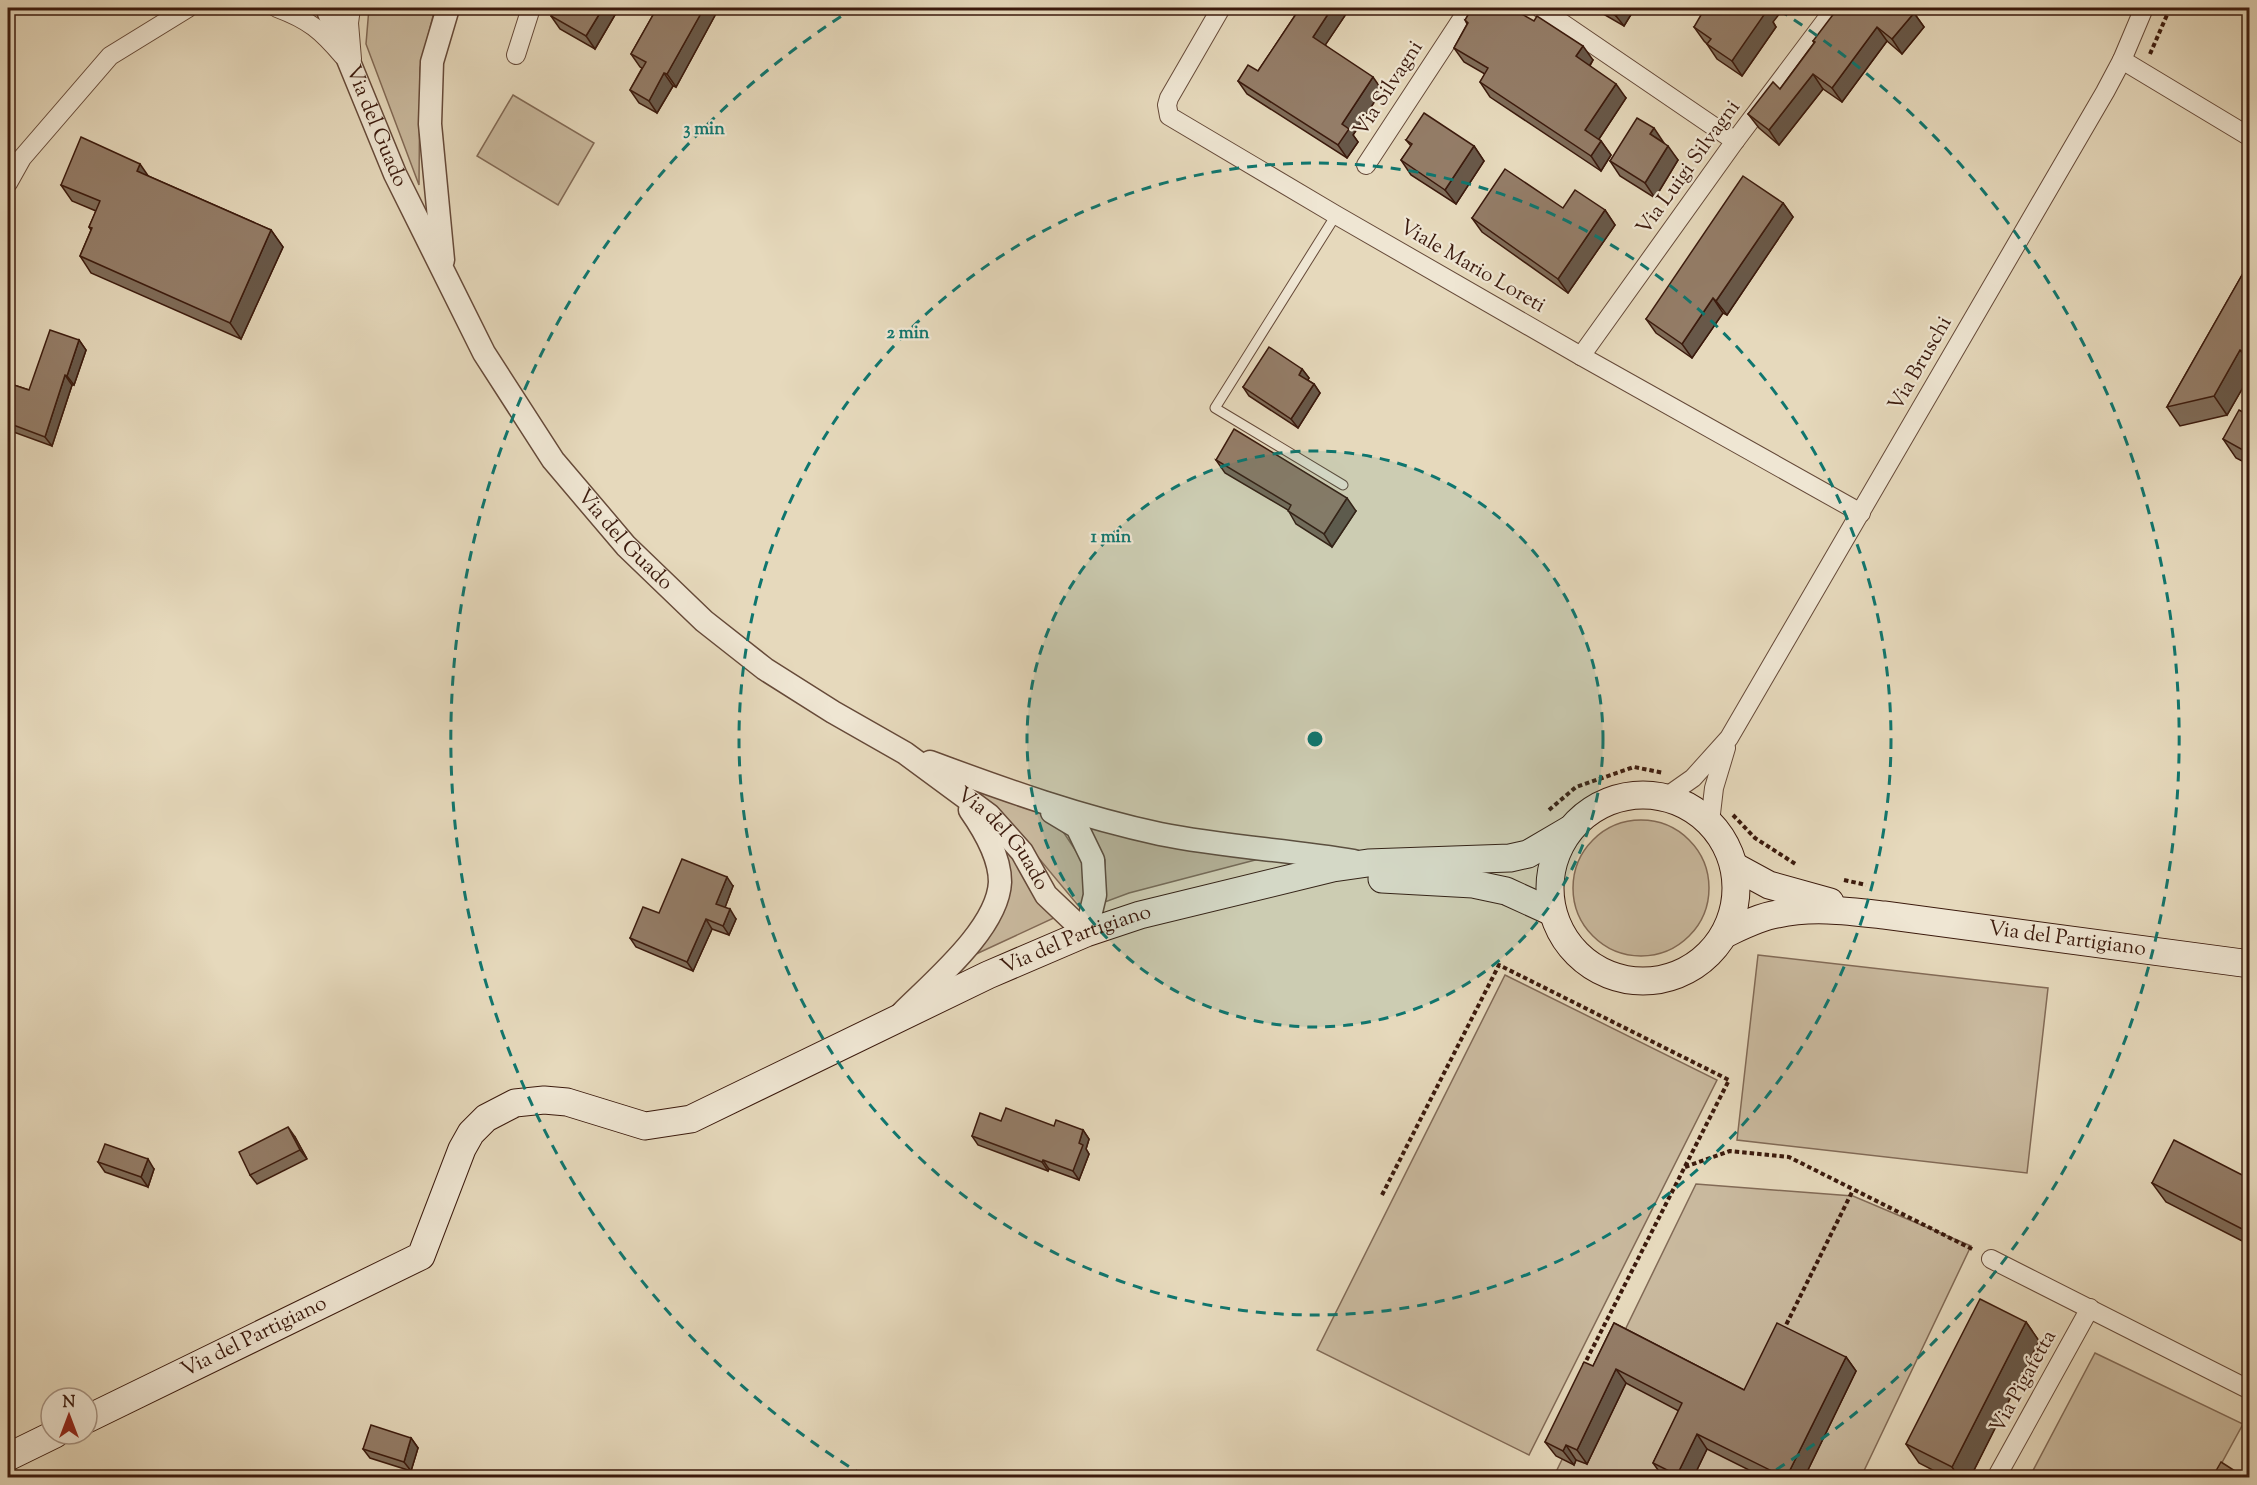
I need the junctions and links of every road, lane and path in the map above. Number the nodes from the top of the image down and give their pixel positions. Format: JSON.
{"nodes":[{"id":1,"x":277,"y":8,"type":"edge"},
{"id":2,"x":327,"y":8,"type":"edge"},
{"id":3,"x":351,"y":8,"type":"edge"},
{"id":4,"x":448,"y":8,"type":"edge"},
{"id":5,"x":531,"y":8,"type":"edge"},
{"id":6,"x":1221,"y":8,"type":"edge"},
{"id":7,"x":1469,"y":8,"type":"edge"},
{"id":8,"x":1540,"y":8,"type":"edge"},
{"id":9,"x":1835,"y":8,"type":"edge"},
{"id":10,"x":2144,"y":8,"type":"edge"},
{"id":11,"x":2170,"y":8,"type":"edge"},
{"id":12,"x":189,"y":9,"type":"edge"},
{"id":13,"x":516,"y":55,"type":"dead end"},
{"id":14,"x":2150,"y":56,"type":"dead end"},
{"id":15,"x":2122,"y":60,"type":"junction"},
{"id":16,"x":352,"y":66,"type":"junction"},
{"id":17,"x":2250,"y":136,"type":"edge"},
{"id":18,"x":1735,"y":141,"type":"junction"},
{"id":19,"x":1366,"y":165,"type":"dead end"},
{"id":20,"x":8,"y":183,"type":"edge"},
{"id":21,"x":1336,"y":215,"type":"junction"},
{"id":22,"x":444,"y":273,"type":"junction"},
{"id":23,"x":1581,"y":356,"type":"junction"},
{"id":24,"x":1343,"y":486,"type":"dead end"},
{"id":25,"x":1861,"y":513,"type":"junction"},
{"id":26,"x":1729,"y":738,"type":"junction"},
{"id":27,"x":904,"y":753,"type":"junction"},
{"id":28,"x":955,"y":790,"type":"junction"},
{"id":29,"x":1023,"y":796,"type":"junction"},
{"id":30,"x":1666,"y":797,"type":"junction"},
{"id":31,"x":1710,"y":822,"type":"junction"},
{"id":32,"x":1569,"y":830,"type":"junction"},
{"id":33,"x":1368,"y":863,"type":"junction"},
{"id":34,"x":1734,"y":867,"type":"junction"},
{"id":35,"x":1261,"y":885,"type":"junction"},
{"id":36,"x":1552,"y":912,"type":"junction"},
{"id":37,"x":1884,"y":915,"type":"junction"},
{"id":38,"x":1086,"y":933,"type":"junction"},
{"id":39,"x":1725,"y":934,"type":"junction"},
{"id":40,"x":2250,"y":964,"type":"edge"},
{"id":41,"x":898,"y":1017,"type":"junction"},
{"id":42,"x":1684,"y":1167,"type":"junction"},
{"id":43,"x":1854,"y":1190,"type":"junction"},
{"id":44,"x":1382,"y":1195,"type":"dead end"},
{"id":45,"x":1991,"y":1259,"type":"joint"},
{"id":46,"x":2090,"y":1308,"type":"junction"},
{"id":47,"x":1781,"y":1334,"type":"edge"},
{"id":48,"x":1582,"y":1369,"type":"edge"},
{"id":49,"x":2250,"y":1390,"type":"edge"},
{"id":50,"x":99,"y":1413,"type":"edge"},
{"id":51,"x":39,"y":1442,"type":"edge"},
{"id":52,"x":8,"y":1457,"type":"edge"},
{"id":53,"x":1996,"y":1478,"type":"edge"}],
"edges":[{"from":1,"to":16,"type":"street"},
{"from":2,"to":16,"type":"street","name":"Via del Guado"},
{"from":3,"to":16,"type":"street"},
{"from":4,"to":22,"type":"street"},
{"from":5,"to":13,"type":"street"},
{"from":6,"to":21,"type":"street","name":"Viale Mario Loreti"},
{"from":7,"to":19,"type":"street","name":"Via Silvagni"},
{"from":8,"to":18,"type":"street"},
{"from":9,"to":18,"type":"street","name":"Via Luigi Silvagni"},
{"from":10,"to":15,"type":"street","name":"Via Bruschi"},
{"from":11,"to":14,"type":"path"},
{"from":12,"to":20,"type":"street"},
{"from":15,"to":17,"type":"street"},
{"from":15,"to":25,"type":"street","name":"Via Bruschi"},
{"from":16,"to":22,"type":"street","name":"Via del Guado"},
{"from":18,"to":23,"type":"street","name":"Via Luigi Silvagni"},
{"from":21,"to":23,"type":"street","name":"Viale Mario Loreti"},
{"from":21,"to":24,"type":"lane"},
{"from":22,"to":27,"type":"street","name":"Via del Guado"},
{"from":23,"to":25,"type":"street","name":"Viale Mario Loreti"},
{"from":25,"to":26,"type":"street","name":"Via Bruschi"},
{"from":26,"to":30,"type":"street","name":"Via Bruschi"},
{"from":26,"to":31,"type":"street","name":"Via Bruschi"},
{"from":27,"to":28,"type":"street","name":"Via del Guado"},
{"from":27,"to":29,"type":"street"},
{"from":28,"to":38,"type":"street","name":"Via del Guado"},
{"from":28,"to":41,"type":"street"},
{"from":29,"to":33,"type":"street"},
{"from":29,"to":38,"type":"street"},
{"from":30,"to":31,"type":"main road"},
{"from":30,"to":32,"type":"main road"},
{"from":31,"to":34,"type":"main road"},
{"from":32,"to":33,"type":"main road","name":"Via del Partigiano"},
{"from":32,"to":36,"type":"main road"},
{"from":33,"to":35,"type":"main road","name":"Via del Partigiano"},
{"from":34,"to":37,"type":"main road","name":"Via del Partigiano"},
{"from":34,"to":39,"type":"main road"},
{"from":35,"to":36,"type":"main road","name":"Via del Partigiano"},
{"from":35,"to":38,"type":"main road","name":"Via del Partigiano"},
{"from":36,"to":39,"type":"main road"},
{"from":37,"to":39,"type":"main road","name":"Via del Partigiano"},
{"from":37,"to":40,"type":"main road","name":"Via del Partigiano"},
{"from":38,"to":41,"type":"main road","name":"Via del Partigiano"},
{"from":41,"to":50,"type":"main road","name":"Via del Partigiano"},
{"from":42,"to":43,"type":"path"},
{"from":42,"to":44,"type":"path"},
{"from":42,"to":48,"type":"path"},
{"from":43,"to":45,"type":"path"},
{"from":43,"to":47,"type":"path"},
{"from":45,"to":46,"type":"street"},
{"from":46,"to":49,"type":"street"},
{"from":46,"to":53,"type":"street","name":"Via Pigafetta"},
{"from":51,"to":52,"type":"main road"}]}
